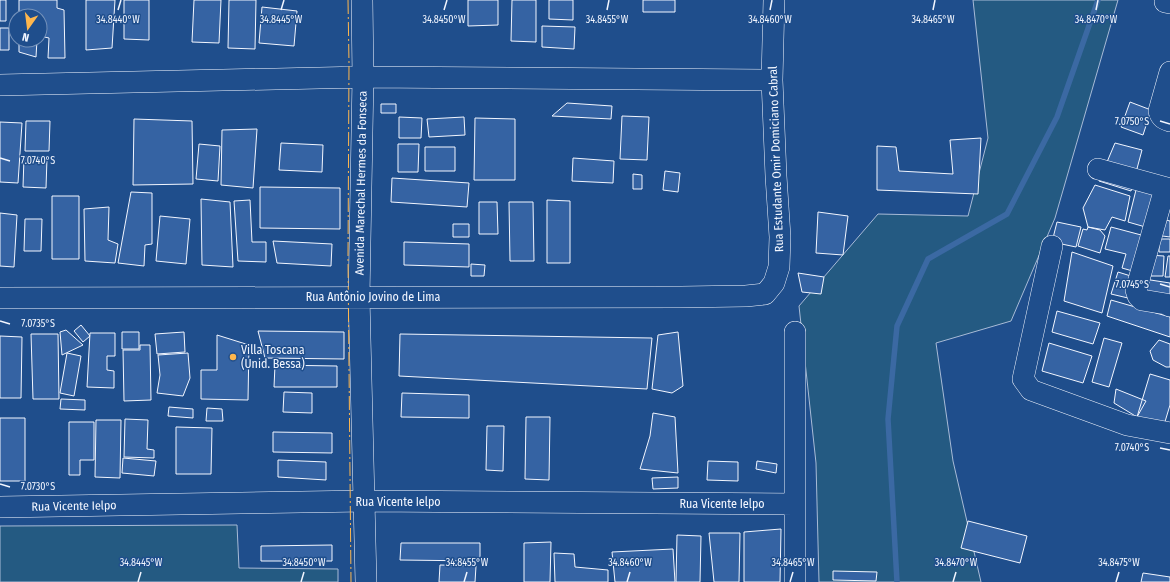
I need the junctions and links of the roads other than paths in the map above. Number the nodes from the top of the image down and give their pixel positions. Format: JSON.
{"nodes":[{"id":1,"x":362,"y":0,"type":"edge"},
{"id":2,"x":774,"y":0,"type":"edge"},
{"id":3,"x":1170,"y":72,"type":"edge"},
{"id":4,"x":363,"y":77,"type":"junction"},
{"id":5,"x":772,"y":80,"type":"junction"},
{"id":6,"x":0,"y":85,"type":"edge"},
{"id":7,"x":1170,"y":121,"type":"edge"},
{"id":8,"x":1098,"y":169,"type":"dead end"},
{"id":9,"x":1167,"y":188,"type":"edge"},
{"id":10,"x":1052,"y":246,"type":"dead end"},
{"id":11,"x":746,"y":296,"type":"joint"},
{"id":12,"x":359,"y":297,"type":"junction"},
{"id":13,"x":0,"y":298,"type":"edge"},
{"id":14,"x":1170,"y":306,"type":"edge"},
{"id":15,"x":795,"y":332,"type":"dead end"},
{"id":16,"x":1170,"y":433,"type":"edge"},
{"id":17,"x":365,"y":501,"type":"junction"},
{"id":18,"x":795,"y":504,"type":"junction"},
{"id":19,"x":0,"y":507,"type":"edge"},
{"id":20,"x":366,"y":582,"type":"edge"},
{"id":21,"x":795,"y":582,"type":"edge"}],
"edges":[{"from":1,"to":4,"type":"street","name":"Avenida Marechal Hermes da Fonseca"},
{"from":2,"to":5,"type":"street","name":"Rua Estudante Omir Domiciano Cabral"},
{"from":3,"to":7,"type":"street"},
{"from":4,"to":5,"type":"street"},
{"from":4,"to":6,"type":"street"},
{"from":4,"to":12,"type":"street","name":"Avenida Marechal Hermes da Fonseca"},
{"from":5,"to":11,"type":"street","name":"Rua Estudante Omir Domiciano Cabral"},
{"from":8,"to":9,"type":"street"},
{"from":9,"to":14,"type":"street"},
{"from":10,"to":16,"type":"street"},
{"from":11,"to":12,"type":"street","name":"Rua Antônio Jovino de Lima"},
{"from":12,"to":13,"type":"street","name":"Rua Antônio Jovino de Lima"},
{"from":12,"to":17,"type":"street","name":"Avenida Marechal Hermes da Fonseca"},
{"from":15,"to":18,"type":"street"},
{"from":17,"to":18,"type":"street","name":"Rua Vicente Ielpo"},
{"from":17,"to":19,"type":"street","name":"Rua Vicente Ielpo"},
{"from":17,"to":20,"type":"street","name":"Avenida Marechal Hermes da Fonseca"},
{"from":18,"to":21,"type":"street"}]}
